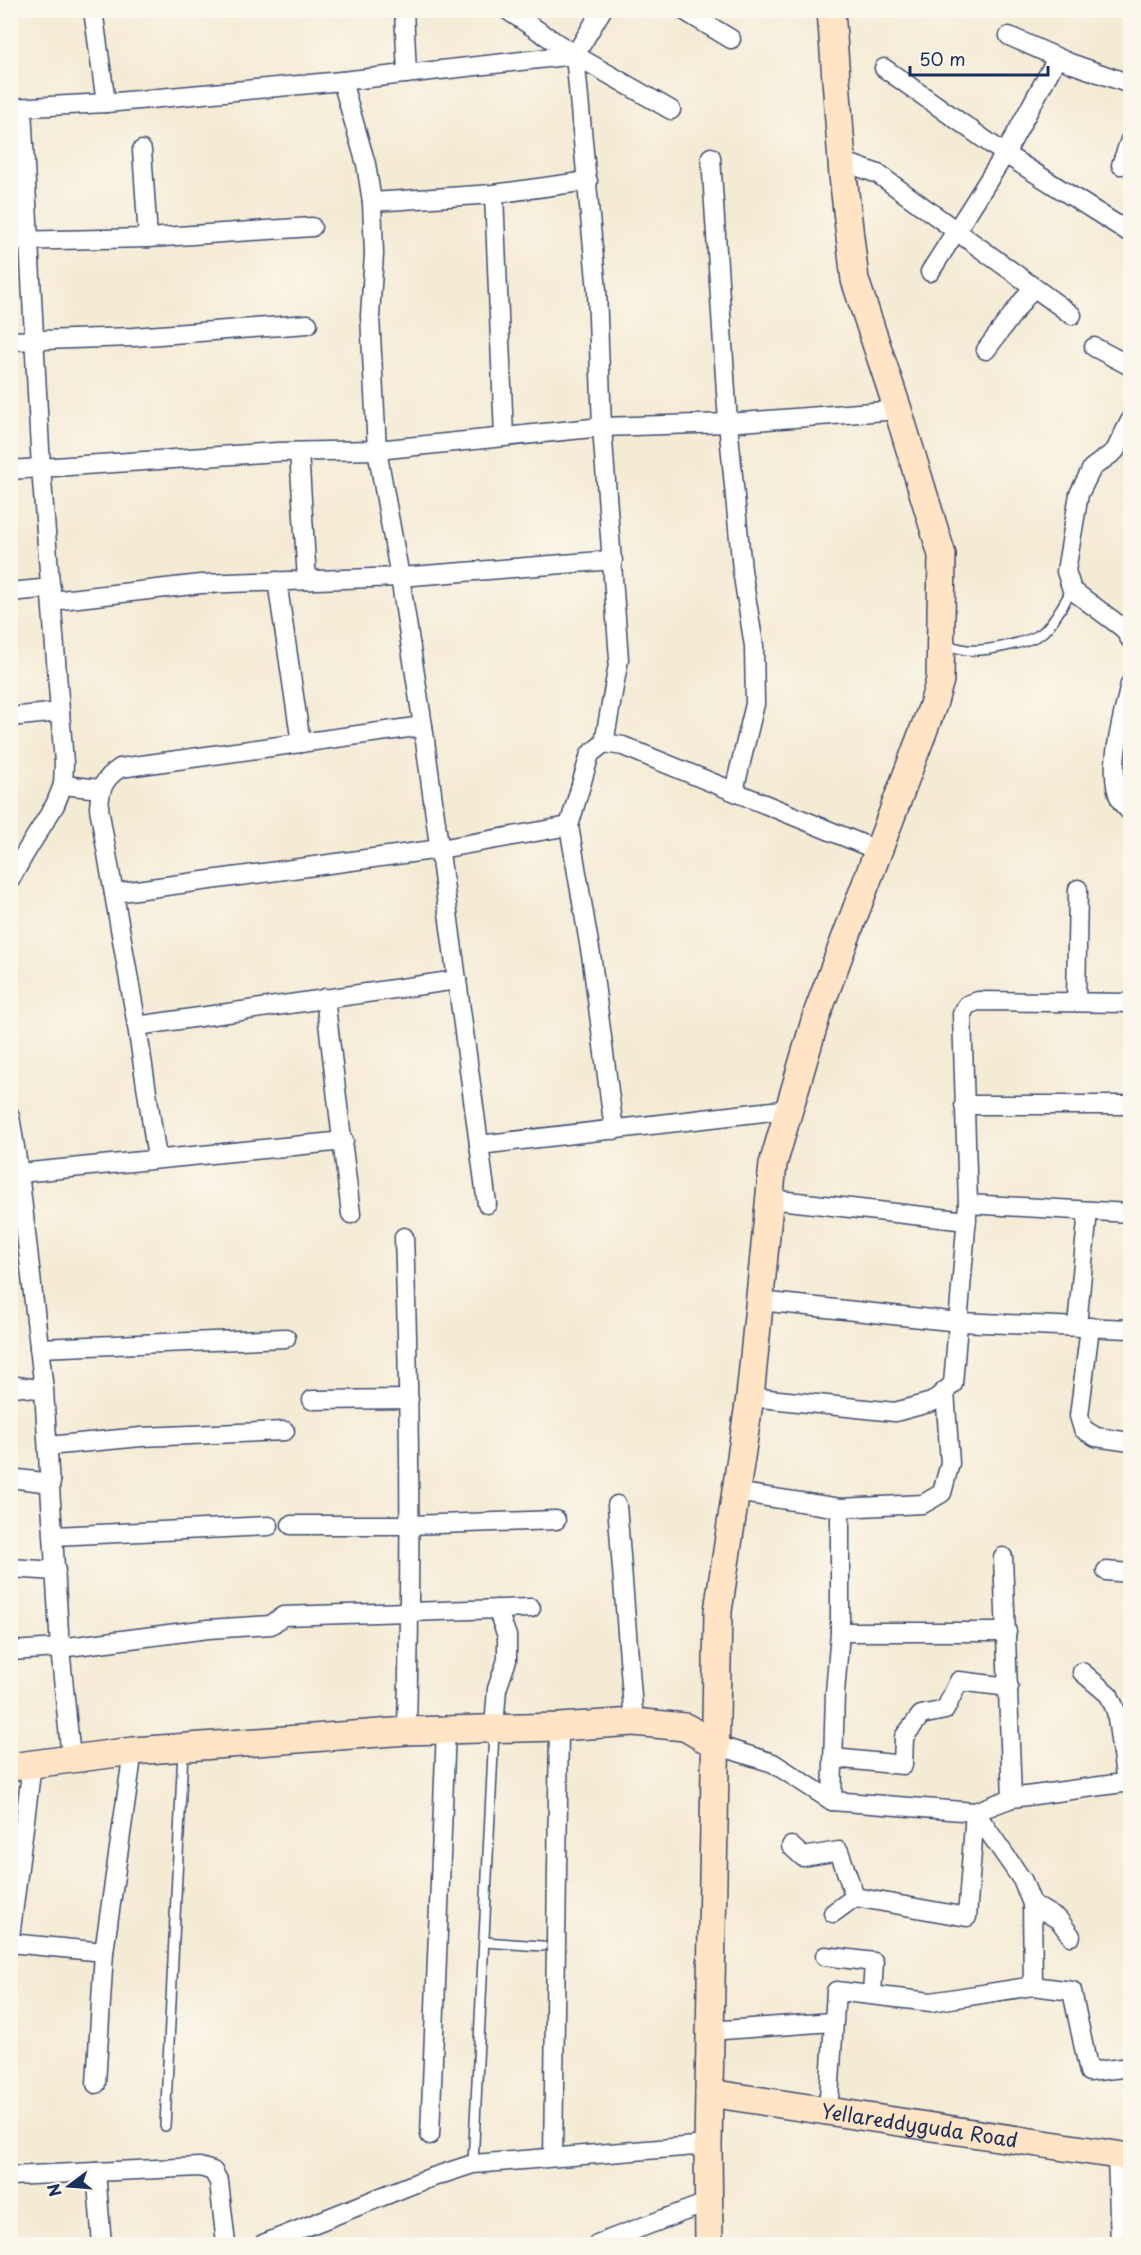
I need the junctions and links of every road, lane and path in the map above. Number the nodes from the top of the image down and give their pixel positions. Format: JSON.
{"nodes":[{"id":1,"x":93,"y":10,"type":"edge"},
{"id":2,"x":404,"y":10,"type":"edge"},
{"id":3,"x":507,"y":10,"type":"edge"},
{"id":4,"x":602,"y":10,"type":"edge"},
{"id":5,"x":683,"y":10,"type":"edge"},
{"id":6,"x":831,"y":10,"type":"edge"},
{"id":7,"x":1010,"y":36,"type":"dead end"},
{"id":8,"x":731,"y":39,"type":"dead end"},
{"id":9,"x":575,"y":55,"type":"junction"},
{"id":10,"x":1057,"y":58,"type":"junction"},
{"id":11,"x":884,"y":68,"type":"dead end"},
{"id":12,"x":407,"y":74,"type":"junction"},
{"id":13,"x":342,"y":81,"type":"junction"},
{"id":14,"x":1130,"y":83,"type":"edge"},
{"id":15,"x":106,"y":103,"type":"junction"},
{"id":16,"x":16,"y":108,"type":"edge"},
{"id":17,"x":671,"y":110,"type":"dead end"},
{"id":18,"x":1131,"y":140,"type":"edge"},
{"id":19,"x":142,"y":150,"type":"dead end"},
{"id":20,"x":1005,"y":154,"type":"junction"},
{"id":21,"x":711,"y":157,"type":"dead end"},
{"id":22,"x":842,"y":161,"type":"junction"},
{"id":23,"x":1121,"y":165,"type":"dead end"},
{"id":24,"x":588,"y":181,"type":"junction"},
{"id":25,"x":494,"y":194,"type":"junction"},
{"id":26,"x":372,"y":202,"type":"junction"},
{"id":27,"x":312,"y":227,"type":"dead end"},
{"id":28,"x":955,"y":231,"type":"junction"},
{"id":29,"x":1131,"y":233,"type":"edge"},
{"id":30,"x":148,"y":238,"type":"junction"},
{"id":31,"x":30,"y":240,"type":"junction"},
{"id":32,"x":10,"y":241,"type":"edge"},
{"id":33,"x":930,"y":272,"type":"dead end"},
{"id":34,"x":1033,"y":287,"type":"junction"},
{"id":35,"x":1072,"y":315,"type":"dead end"},
{"id":36,"x":308,"y":324,"type":"dead end"},
{"id":37,"x":35,"y":339,"type":"junction"},
{"id":38,"x":10,"y":341,"type":"edge"},
{"id":39,"x":1094,"y":347,"type":"dead end"},
{"id":40,"x":986,"y":350,"type":"dead end"},
{"id":41,"x":1131,"y":366,"type":"edge"},
{"id":42,"x":898,"y":410,"type":"junction"},
{"id":43,"x":1131,"y":420,"type":"edge"},
{"id":44,"x":728,"y":423,"type":"junction"},
{"id":45,"x":602,"y":427,"type":"junction"},
{"id":46,"x":504,"y":436,"type":"junction"},
{"id":47,"x":377,"y":450,"type":"junction"},
{"id":48,"x":299,"y":452,"type":"junction"},
{"id":49,"x":41,"y":468,"type":"junction"},
{"id":50,"x":10,"y":470,"type":"edge"},
{"id":51,"x":613,"y":560,"type":"junction"},
{"id":52,"x":400,"y":577,"type":"junction"},
{"id":53,"x":308,"y":580,"type":"junction"},
{"id":54,"x":277,"y":581,"type":"junction"},
{"id":55,"x":1072,"y":590,"type":"junction"},
{"id":56,"x":10,"y":592,"type":"edge"},
{"id":57,"x":52,"y":595,"type":"junction"},
{"id":58,"x":1131,"y":639,"type":"edge"},
{"id":59,"x":942,"y":644,"type":"junction"},
{"id":60,"x":1131,"y":684,"type":"edge"},
{"id":61,"x":60,"y":712,"type":"junction"},
{"id":62,"x":10,"y":717,"type":"edge"},
{"id":63,"x":423,"y":726,"type":"junction"},
{"id":64,"x":301,"y":743,"type":"junction"},
{"id":65,"x":604,"y":743,"type":"junction"},
{"id":66,"x":63,"y":785,"type":"junction"},
{"id":67,"x":100,"y":789,"type":"junction"},
{"id":68,"x":734,"y":791,"type":"junction"},
{"id":69,"x":1131,"y":812,"type":"edge"},
{"id":70,"x":569,"y":826,"type":"junction"},
{"id":71,"x":440,"y":849,"type":"junction"},
{"id":72,"x":879,"y":851,"type":"junction"},
{"id":73,"x":10,"y":880,"type":"edge"},
{"id":74,"x":1078,"y":889,"type":"dead end"},
{"id":75,"x":114,"y":892,"type":"junction"},
{"id":76,"x":457,"y":980,"type":"junction"},
{"id":77,"x":325,"y":998,"type":"junction"},
{"id":78,"x":1076,"y":1002,"type":"junction"},
{"id":79,"x":1131,"y":1002,"type":"edge"},
{"id":80,"x":137,"y":1026,"type":"junction"},
{"id":81,"x":964,"y":1105,"type":"junction"},
{"id":82,"x":1131,"y":1105,"type":"edge"},
{"id":83,"x":789,"y":1108,"type":"junction"},
{"id":84,"x":10,"y":1116,"type":"edge"},
{"id":85,"x":614,"y":1130,"type":"junction"},
{"id":86,"x":344,"y":1141,"type":"junction"},
{"id":87,"x":479,"y":1145,"type":"junction"},
{"id":88,"x":157,"y":1158,"type":"junction"},
{"id":89,"x":15,"y":1173,"type":"edge"},
{"id":90,"x":770,"y":1199,"type":"junction"},
{"id":91,"x":487,"y":1204,"type":"dead end"},
{"id":92,"x":1088,"y":1211,"type":"junction"},
{"id":93,"x":968,"y":1213,"type":"junction"},
{"id":94,"x":1131,"y":1213,"type":"edge"},
{"id":95,"x":351,"y":1214,"type":"dead end"},
{"id":96,"x":404,"y":1238,"type":"dead end"},
{"id":97,"x":760,"y":1301,"type":"junction"},
{"id":98,"x":959,"y":1322,"type":"junction"},
{"id":99,"x":1084,"y":1327,"type":"junction"},
{"id":100,"x":1131,"y":1329,"type":"edge"},
{"id":101,"x":286,"y":1338,"type":"dead end"},
{"id":102,"x":39,"y":1348,"type":"junction"},
{"id":103,"x":10,"y":1385,"type":"edge"},
{"id":104,"x":44,"y":1390,"type":"junction"},
{"id":105,"x":945,"y":1391,"type":"junction"},
{"id":106,"x":750,"y":1397,"type":"junction"},
{"id":107,"x":409,"y":1399,"type":"junction"},
{"id":108,"x":312,"y":1400,"type":"dead end"},
{"id":109,"x":285,"y":1431,"type":"dead end"},
{"id":110,"x":1131,"y":1442,"type":"edge"},
{"id":111,"x":48,"y":1446,"type":"junction"},
{"id":112,"x":10,"y":1478,"type":"edge"},
{"id":113,"x":51,"y":1483,"type":"junction"},
{"id":114,"x":735,"y":1492,"type":"junction"},
{"id":115,"x":617,"y":1505,"type":"dead end"},
{"id":116,"x":840,"y":1508,"type":"junction"},
{"id":117,"x":556,"y":1520,"type":"dead end"},
{"id":118,"x":291,"y":1525,"type":"dead end"},
{"id":119,"x":410,"y":1525,"type":"junction"},
{"id":120,"x":269,"y":1526,"type":"dead end"},
{"id":121,"x":54,"y":1536,"type":"junction"},
{"id":122,"x":1003,"y":1557,"type":"dead end"},
{"id":123,"x":10,"y":1568,"type":"edge"},
{"id":124,"x":56,"y":1571,"type":"junction"},
{"id":125,"x":1106,"y":1571,"type":"dead end"},
{"id":126,"x":1131,"y":1573,"type":"edge"},
{"id":127,"x":531,"y":1608,"type":"dead end"},
{"id":128,"x":497,"y":1609,"type":"junction"},
{"id":129,"x":410,"y":1611,"type":"junction"},
{"id":130,"x":840,"y":1632,"type":"junction"},
{"id":131,"x":1007,"y":1632,"type":"junction"},
{"id":132,"x":60,"y":1648,"type":"junction"},
{"id":133,"x":10,"y":1651,"type":"edge"},
{"id":134,"x":1082,"y":1672,"type":"dead end"},
{"id":135,"x":1009,"y":1687,"type":"junction"},
{"id":136,"x":634,"y":1722,"type":"junction"},
{"id":137,"x":494,"y":1727,"type":"junction"},
{"id":138,"x":559,"y":1727,"type":"junction"},
{"id":139,"x":446,"y":1729,"type":"junction"},
{"id":140,"x":407,"y":1731,"type":"junction"},
{"id":141,"x":716,"y":1745,"type":"junction"},
{"id":142,"x":184,"y":1747,"type":"junction"},
{"id":143,"x":133,"y":1751,"type":"junction"},
{"id":144,"x":71,"y":1758,"type":"junction"},
{"id":145,"x":834,"y":1758,"type":"junction"},
{"id":146,"x":21,"y":1766,"type":"edge"},
{"id":147,"x":1128,"y":1782,"type":"edge"},
{"id":148,"x":1012,"y":1798,"type":"junction"},
{"id":149,"x":832,"y":1801,"type":"junction"},
{"id":150,"x":975,"y":1812,"type":"junction"},
{"id":151,"x":791,"y":1845,"type":"dead end"},
{"id":152,"x":855,"y":1897,"type":"junction"},
{"id":153,"x":1032,"y":1904,"type":"junction"},
{"id":154,"x":832,"y":1913,"type":"dead end"},
{"id":155,"x":1071,"y":1936,"type":"dead end"},
{"id":156,"x":10,"y":1937,"type":"edge"},
{"id":157,"x":484,"y":1942,"type":"junction"},
{"id":158,"x":10,"y":1943,"type":"edge"},
{"id":159,"x":542,"y":1946,"type":"dead end"},
{"id":160,"x":104,"y":1952,"type":"junction"},
{"id":161,"x":825,"y":1956,"type":"dead end"},
{"id":162,"x":1033,"y":1986,"type":"junction"},
{"id":163,"x":872,"y":1994,"type":"junction"},
{"id":164,"x":832,"y":2022,"type":"junction"},
{"id":165,"x":710,"y":2031,"type":"junction"},
{"id":166,"x":1131,"y":2067,"type":"edge"},
{"id":167,"x":96,"y":2084,"type":"dead end"},
{"id":168,"x":710,"y":2094,"type":"junction"},
{"id":169,"x":828,"y":2112,"type":"junction"},
{"id":170,"x":165,"y":2126,"type":"dead end"},
{"id":171,"x":430,"y":2135,"type":"dead end"},
{"id":172,"x":708,"y":2145,"type":"junction"},
{"id":173,"x":1124,"y":2156,"type":"edge"},
{"id":174,"x":553,"y":2157,"type":"junction"},
{"id":175,"x":473,"y":2164,"type":"junction"},
{"id":176,"x":96,"y":2172,"type":"junction"},
{"id":177,"x":10,"y":2176,"type":"edge"},
{"id":178,"x":709,"y":2202,"type":"junction"},
{"id":179,"x":102,"y":2244,"type":"edge"},
{"id":180,"x":226,"y":2244,"type":"edge"},
{"id":181,"x":262,"y":2244,"type":"edge"},
{"id":182,"x":597,"y":2244,"type":"edge"},
{"id":183,"x":709,"y":2244,"type":"edge"},
{"id":184,"x":1120,"y":2244,"type":"edge"}],
"edges":[{"from":1,"to":15,"type":"street"},
{"from":2,"to":12,"type":"street"},
{"from":3,"to":9,"type":"street"},
{"from":4,"to":9,"type":"street"},
{"from":5,"to":8,"type":"street"},
{"from":6,"to":22,"type":"street"},
{"from":7,"to":10,"type":"street"},
{"from":9,"to":12,"type":"street"},
{"from":9,"to":17,"type":"street"},
{"from":9,"to":24,"type":"street"},
{"from":10,"to":14,"type":"street"},
{"from":10,"to":20,"type":"street"},
{"from":11,"to":20,"type":"street"},
{"from":12,"to":13,"type":"street"},
{"from":13,"to":15,"type":"street"},
{"from":13,"to":26,"type":"street"},
{"from":15,"to":16,"type":"street"},
{"from":16,"to":31,"type":"street"},
{"from":18,"to":23,"type":"street"},
{"from":19,"to":30,"type":"street"},
{"from":20,"to":28,"type":"street"},
{"from":20,"to":29,"type":"street"},
{"from":21,"to":44,"type":"street"},
{"from":22,"to":28,"type":"street"},
{"from":22,"to":42,"type":"street"},
{"from":24,"to":25,"type":"street"},
{"from":24,"to":45,"type":"street"},
{"from":25,"to":26,"type":"street"},
{"from":25,"to":46,"type":"street"},
{"from":26,"to":47,"type":"street"},
{"from":27,"to":30,"type":"street"},
{"from":28,"to":33,"type":"street"},
{"from":28,"to":34,"type":"street"},
{"from":30,"to":31,"type":"street"},
{"from":31,"to":32,"type":"street"},
{"from":31,"to":37,"type":"street"},
{"from":34,"to":35,"type":"street"},
{"from":34,"to":40,"type":"street"},
{"from":36,"to":37,"type":"street"},
{"from":37,"to":38,"type":"street"},
{"from":37,"to":49,"type":"street"},
{"from":39,"to":41,"type":"street"},
{"from":42,"to":44,"type":"street"},
{"from":42,"to":59,"type":"street"},
{"from":43,"to":55,"type":"street"},
{"from":44,"to":45,"type":"street"},
{"from":44,"to":68,"type":"street"},
{"from":45,"to":46,"type":"street"},
{"from":45,"to":51,"type":"street"},
{"from":46,"to":47,"type":"street"},
{"from":47,"to":48,"type":"street"},
{"from":47,"to":52,"type":"street"},
{"from":48,"to":49,"type":"street"},
{"from":48,"to":53,"type":"street"},
{"from":49,"to":50,"type":"street"},
{"from":49,"to":57,"type":"street"},
{"from":51,"to":52,"type":"street"},
{"from":51,"to":65,"type":"street"},
{"from":52,"to":53,"type":"street"},
{"from":52,"to":63,"type":"street"},
{"from":53,"to":54,"type":"street"},
{"from":54,"to":57,"type":"street"},
{"from":54,"to":64,"type":"street"},
{"from":55,"to":58,"type":"street"},
{"from":55,"to":59,"type":"lane"},
{"from":56,"to":57,"type":"street"},
{"from":57,"to":61,"type":"street"},
{"from":59,"to":72,"type":"street"},
{"from":60,"to":69,"type":"street"},
{"from":61,"to":62,"type":"street"},
{"from":61,"to":66,"type":"street"},
{"from":63,"to":64,"type":"street"},
{"from":63,"to":71,"type":"street"},
{"from":64,"to":67,"type":"street"},
{"from":65,"to":68,"type":"street"},
{"from":65,"to":70,"type":"street"},
{"from":66,"to":67,"type":"street"},
{"from":66,"to":73,"type":"street"},
{"from":67,"to":75,"type":"street"},
{"from":68,"to":72,"type":"street"},
{"from":70,"to":71,"type":"street"},
{"from":70,"to":85,"type":"street"},
{"from":71,"to":75,"type":"street"},
{"from":71,"to":76,"type":"street"},
{"from":72,"to":83,"type":"street"},
{"from":74,"to":78,"type":"street"},
{"from":75,"to":80,"type":"street"},
{"from":76,"to":77,"type":"street"},
{"from":76,"to":87,"type":"street"},
{"from":77,"to":80,"type":"street"},
{"from":77,"to":86,"type":"street"},
{"from":78,"to":79,"type":"street"},
{"from":78,"to":81,"type":"street"},
{"from":80,"to":88,"type":"street"},
{"from":81,"to":82,"type":"street"},
{"from":81,"to":93,"type":"street"},
{"from":83,"to":85,"type":"street"},
{"from":83,"to":90,"type":"street"},
{"from":84,"to":89,"type":"street"},
{"from":85,"to":87,"type":"street"},
{"from":86,"to":88,"type":"street"},
{"from":86,"to":95,"type":"street"},
{"from":87,"to":91,"type":"street"},
{"from":88,"to":89,"type":"street"},
{"from":89,"to":102,"type":"street"},
{"from":90,"to":93,"type":"street"},
{"from":90,"to":97,"type":"street"},
{"from":92,"to":93,"type":"street"},
{"from":92,"to":94,"type":"street"},
{"from":92,"to":99,"type":"street"},
{"from":93,"to":98,"type":"street"},
{"from":96,"to":107,"type":"street"},
{"from":97,"to":98,"type":"street"},
{"from":97,"to":106,"type":"street"},
{"from":98,"to":99,"type":"street"},
{"from":98,"to":105,"type":"street"},
{"from":99,"to":100,"type":"street"},
{"from":99,"to":110,"type":"street"},
{"from":101,"to":102,"type":"street"},
{"from":102,"to":104,"type":"street"},
{"from":103,"to":104,"type":"street"},
{"from":104,"to":111,"type":"street"},
{"from":105,"to":106,"type":"street"},
{"from":105,"to":116,"type":"street"},
{"from":106,"to":114,"type":"street"},
{"from":107,"to":108,"type":"street"},
{"from":107,"to":119,"type":"street"},
{"from":109,"to":111,"type":"street"},
{"from":111,"to":113,"type":"street"},
{"from":112,"to":113,"type":"street"},
{"from":113,"to":121,"type":"street"},
{"from":114,"to":116,"type":"street"},
{"from":114,"to":141,"type":"street"},
{"from":115,"to":136,"type":"street"},
{"from":116,"to":130,"type":"street"},
{"from":117,"to":119,"type":"street"},
{"from":118,"to":119,"type":"street"},
{"from":119,"to":129,"type":"street"},
{"from":120,"to":121,"type":"street"},
{"from":121,"to":124,"type":"street"},
{"from":122,"to":131,"type":"street"},
{"from":123,"to":124,"type":"street"},
{"from":124,"to":132,"type":"street"},
{"from":125,"to":126,"type":"street"},
{"from":127,"to":128,"type":"street"},
{"from":128,"to":129,"type":"street"},
{"from":128,"to":137,"type":"street"},
{"from":129,"to":132,"type":"street"},
{"from":129,"to":140,"type":"street"},
{"from":130,"to":131,"type":"street"},
{"from":130,"to":145,"type":"street"},
{"from":131,"to":135,"type":"street"},
{"from":132,"to":133,"type":"street"},
{"from":132,"to":144,"type":"street"},
{"from":134,"to":147,"type":"street"},
{"from":135,"to":145,"type":"street"},
{"from":135,"to":148,"type":"street"},
{"from":136,"to":138,"type":"street"},
{"from":136,"to":141,"type":"street"},
{"from":137,"to":138,"type":"street"},
{"from":137,"to":139,"type":"street"},
{"from":137,"to":157,"type":"lane"},
{"from":138,"to":174,"type":"street"},
{"from":139,"to":140,"type":"street"},
{"from":139,"to":171,"type":"street"},
{"from":140,"to":142,"type":"street"},
{"from":141,"to":149,"type":"street"},
{"from":141,"to":165,"type":"street"},
{"from":142,"to":143,"type":"street"},
{"from":142,"to":170,"type":"lane"},
{"from":143,"to":144,"type":"street"},
{"from":143,"to":160,"type":"street"},
{"from":144,"to":146,"type":"street"},
{"from":145,"to":149,"type":"street"},
{"from":146,"to":156,"type":"street"},
{"from":147,"to":148,"type":"street"},
{"from":148,"to":150,"type":"street"},
{"from":149,"to":150,"type":"street"},
{"from":150,"to":152,"type":"street"},
{"from":150,"to":153,"type":"street"},
{"from":151,"to":152,"type":"street"},
{"from":152,"to":154,"type":"street"},
{"from":153,"to":155,"type":"street"},
{"from":153,"to":162,"type":"street"},
{"from":157,"to":159,"type":"lane"},
{"from":157,"to":175,"type":"lane"},
{"from":158,"to":160,"type":"street"},
{"from":160,"to":167,"type":"street"},
{"from":161,"to":163,"type":"street"},
{"from":162,"to":163,"type":"street"},
{"from":162,"to":166,"type":"street"},
{"from":163,"to":164,"type":"street"},
{"from":164,"to":165,"type":"street"},
{"from":164,"to":169,"type":"street"},
{"from":165,"to":168,"type":"street"},
{"from":168,"to":169,"type":"street","name":"Yellareddyguda Road"},
{"from":168,"to":172,"type":"street"},
{"from":169,"to":173,"type":"street","name":"Yellareddyguda Road"},
{"from":172,"to":174,"type":"street"},
{"from":172,"to":178,"type":"street"},
{"from":173,"to":184,"type":"street"},
{"from":174,"to":175,"type":"street"},
{"from":175,"to":181,"type":"street"},
{"from":176,"to":177,"type":"street"},
{"from":176,"to":179,"type":"street"},
{"from":176,"to":180,"type":"street"},
{"from":178,"to":182,"type":"street"},
{"from":178,"to":183,"type":"street"}]}
